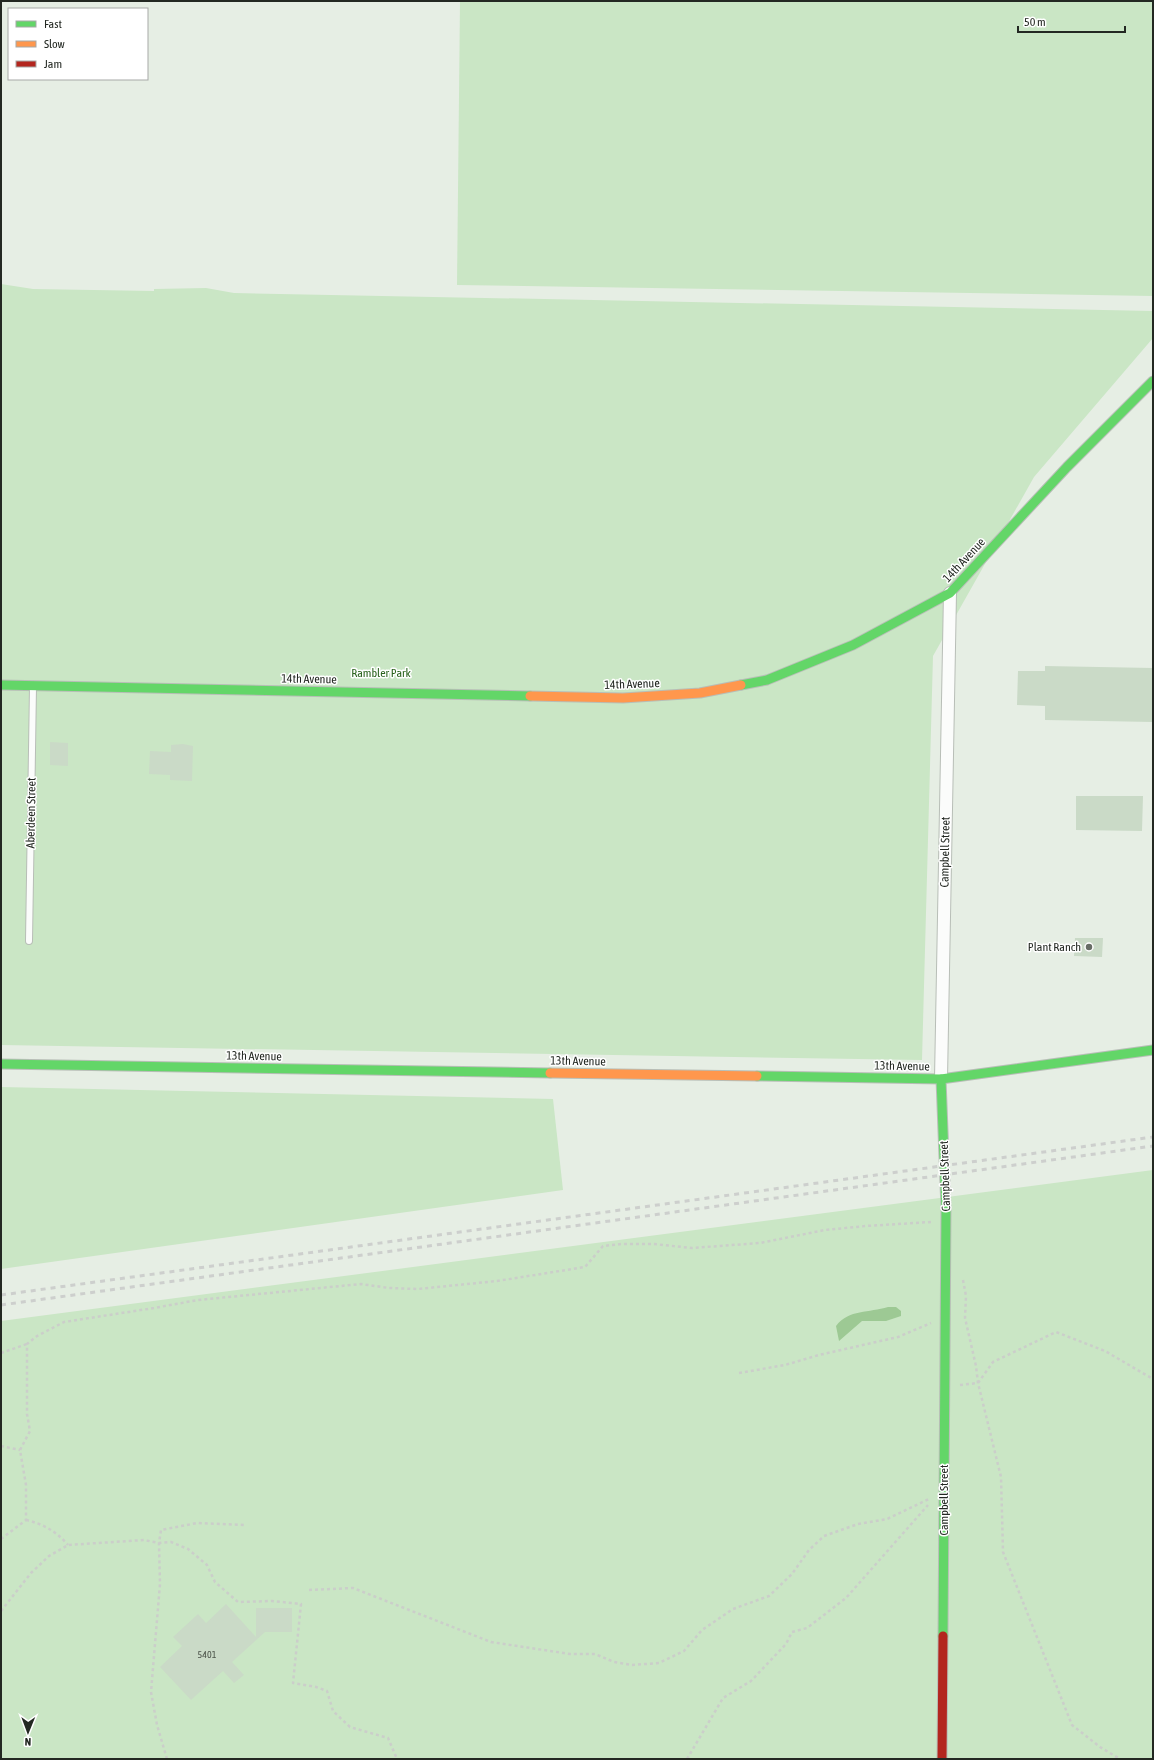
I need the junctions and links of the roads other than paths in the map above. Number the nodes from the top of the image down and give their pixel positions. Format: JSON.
{"nodes":[{"id":1,"x":1153,"y":381,"type":"edge"},
{"id":2,"x":950,"y":593,"type":"junction"},
{"id":3,"x":1,"y":685,"type":"edge"},
{"id":4,"x":33,"y":685,"type":"junction"},
{"id":5,"x":29,"y":941,"type":"dead end"},
{"id":6,"x":1153,"y":1050,"type":"edge"},
{"id":7,"x":1,"y":1064,"type":"edge"},
{"id":8,"x":941,"y":1079,"type":"junction"},
{"id":9,"x":942,"y":1759,"type":"edge"}],
"edges":[{"from":1,"to":2,"type":"street","name":"14th Avenue"},
{"from":2,"to":4,"type":"street","name":"14th Avenue"},
{"from":2,"to":8,"type":"street","name":"Campbell Street"},
{"from":3,"to":4,"type":"street","name":"14th Avenue"},
{"from":4,"to":5,"type":"lane","name":"Aberdeen Street"},
{"from":6,"to":8,"type":"street","name":"13th Avenue"},
{"from":7,"to":8,"type":"street","name":"13th Avenue"},
{"from":8,"to":9,"type":"street","name":"Campbell Street"}]}
